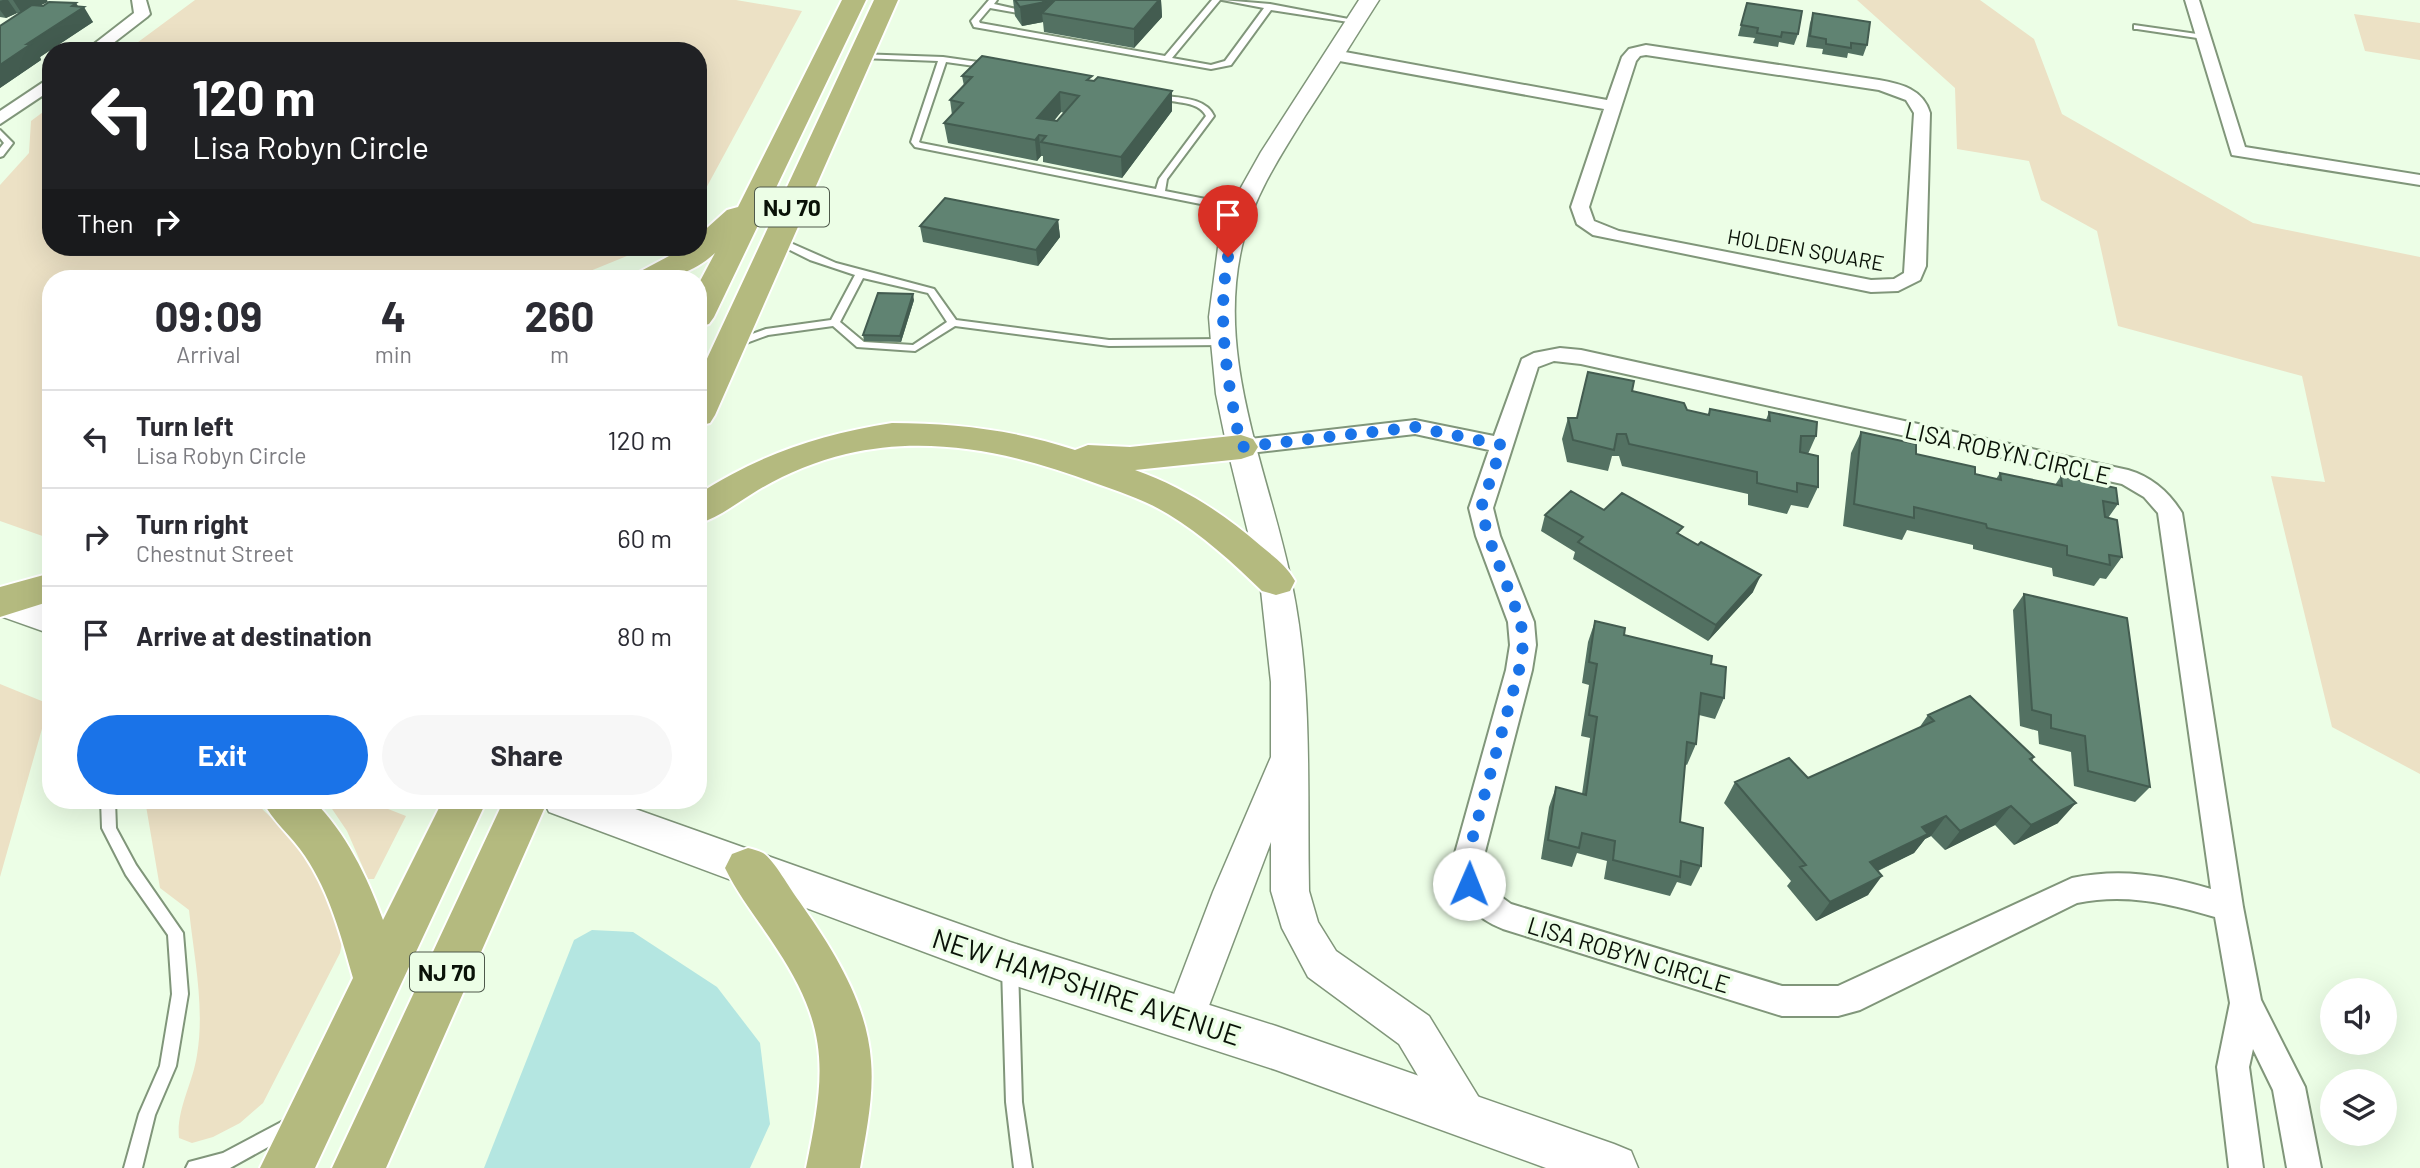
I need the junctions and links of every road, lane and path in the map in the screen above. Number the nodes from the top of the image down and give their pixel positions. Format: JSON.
{"nodes":[{"id":1,"x":854,"y":0,"type":"edge"},
{"id":2,"x":886,"y":0,"type":"edge"},
{"id":3,"x":1216,"y":0,"type":"edge"},
{"id":4,"x":1226,"y":0,"type":"edge"},
{"id":5,"x":1369,"y":0,"type":"edge"},
{"id":6,"x":2192,"y":0,"type":"edge"},
{"id":7,"x":142,"y":1,"type":"edge"},
{"id":8,"x":990,"y":3,"type":"edge"},
{"id":9,"x":1270,"y":6,"type":"junction"},
{"id":10,"x":1031,"y":13,"type":"edge"},
{"id":11,"x":1355,"y":21,"type":"junction"},
{"id":12,"x":1035,"y":24,"type":"dead end"},
{"id":13,"x":2137,"y":27,"type":"dead end"},
{"id":14,"x":1025,"y":34,"type":"junction"},
{"id":15,"x":2204,"y":37,"type":"junction"},
{"id":16,"x":105,"y":42,"type":"edge"},
{"id":17,"x":1334,"y":55,"type":"junction"},
{"id":18,"x":861,"y":56,"type":"junction"},
{"id":19,"x":943,"y":59,"type":"junction"},
{"id":20,"x":1166,"y":60,"type":"junction"},
{"id":21,"x":993,"y":66,"type":"edge"},
{"id":22,"x":42,"y":89,"type":"edge"},
{"id":23,"x":1152,"y":96,"type":"edge"},
{"id":24,"x":1613,"y":106,"type":"junction"},
{"id":25,"x":0,"y":119,"type":"edge"},
{"id":26,"x":0,"y":133,"type":"edge"},
{"id":27,"x":1,"y":151,"type":"edge"},
{"id":28,"x":2420,"y":180,"type":"edge"},
{"id":29,"x":1160,"y":192,"type":"junction"},
{"id":30,"x":758,"y":194,"type":"junction"},
{"id":31,"x":1241,"y":209,"type":"junction"},
{"id":32,"x":777,"y":240,"type":"junction"},
{"id":33,"x":707,"y":243,"type":"edge"},
{"id":34,"x":693,"y":256,"type":"edge"},
{"id":35,"x":666,"y":270,"type":"edge"},
{"id":36,"x":860,"y":275,"type":"junction"},
{"id":37,"x":707,"y":299,"type":"edge"},
{"id":38,"x":835,"y":323,"type":"junction"},
{"id":39,"x":953,"y":323,"type":"junction"},
{"id":40,"x":1224,"y":342,"type":"junction"},
{"id":41,"x":729,"y":346,"type":"junction"},
{"id":42,"x":707,"y":395,"type":"edge"},
{"id":43,"x":1502,"y":445,"type":"junction"},
{"id":44,"x":1241,"y":447,"type":"junction"},
{"id":45,"x":1058,"y":456,"type":"junction"},
{"id":46,"x":707,"y":505,"type":"edge"},
{"id":47,"x":1276,"y":581,"type":"junction"},
{"id":48,"x":42,"y":590,"type":"edge"},
{"id":49,"x":0,"y":602,"type":"edge"},
{"id":50,"x":42,"y":617,"type":"edge"},
{"id":51,"x":1287,"y":753,"type":"junction"},
{"id":52,"x":108,"y":809,"type":"edge"},
{"id":53,"x":294,"y":809,"type":"edge"},
{"id":54,"x":461,"y":809,"type":"edge"},
{"id":55,"x":522,"y":809,"type":"edge"},
{"id":56,"x":587,"y":809,"type":"edge"},
{"id":57,"x":748,"y":868,"type":"junction"},
{"id":58,"x":2228,"y":907,"type":"junction"},
{"id":59,"x":1010,"y":963,"type":"junction"},
{"id":60,"x":379,"y":982,"type":"junction"},
{"id":61,"x":2246,"y":1003,"type":"junction"},
{"id":62,"x":1185,"y":1018,"type":"junction"},
{"id":63,"x":316,"y":1109,"type":"junction"},
{"id":64,"x":1466,"y":1116,"type":"junction"},
{"id":65,"x":366,"y":1160,"type":"edge"},
{"id":66,"x":1587,"y":1163,"type":"edge"},
{"id":67,"x":133,"y":1168,"type":"edge"},
{"id":68,"x":195,"y":1168,"type":"edge"},
{"id":69,"x":287,"y":1168,"type":"edge"},
{"id":70,"x":833,"y":1168,"type":"edge"},
{"id":71,"x":1023,"y":1168,"type":"edge"},
{"id":72,"x":2246,"y":1168,"type":"edge"},
{"id":73,"x":2304,"y":1168,"type":"edge"}],
"edges":[{"from":1,"to":30,"type":"highway","number":"NJ 70"},
{"from":2,"to":18,"type":"highway","number":"NJ 70"},
{"from":3,"to":20,"type":"lane"},
{"from":4,"to":9,"type":"lane"},
{"from":5,"to":11,"type":"street"},
{"from":6,"to":15,"type":"street"},
{"from":7,"to":16,"type":"street"},
{"from":8,"to":10,"type":"lane"},
{"from":8,"to":14,"type":"lane"},
{"from":9,"to":11,"type":"lane"},
{"from":9,"to":20,"type":"lane"},
{"from":11,"to":17,"type":"street"},
{"from":12,"to":14,"type":"lane"},
{"from":13,"to":15,"type":"lane"},
{"from":14,"to":20,"type":"lane"},
{"from":15,"to":28,"type":"street"},
{"from":17,"to":24,"type":"street"},
{"from":17,"to":31,"type":"street"},
{"from":18,"to":19,"type":"lane"},
{"from":18,"to":32,"type":"highway","number":"NJ 70"},
{"from":19,"to":21,"type":"lane"},
{"from":19,"to":29,"type":"lane"},
{"from":22,"to":25,"type":"street"},
{"from":23,"to":29,"type":"lane"},
{"from":24,"to":24,"type":"street","name":"HOLDEN SQUARE"},
{"from":26,"to":27,"type":"lane"},
{"from":29,"to":31,"type":"lane"},
{"from":30,"to":33,"type":"highway"},
{"from":30,"to":37,"type":"highway","number":"NJ 70"},
{"from":31,"to":40,"type":"street"},
{"from":32,"to":36,"type":"lane"},
{"from":32,"to":41,"type":"highway","number":"NJ 70"},
{"from":34,"to":35,"type":"highway"},
{"from":36,"to":38,"type":"lane"},
{"from":36,"to":39,"type":"lane"},
{"from":38,"to":39,"type":"lane"},
{"from":38,"to":41,"type":"lane"},
{"from":39,"to":40,"type":"lane"},
{"from":40,"to":44,"type":"street"},
{"from":41,"to":42,"type":"highway","number":"NJ 70"},
{"from":43,"to":44,"type":"street"},
{"from":43,"to":58,"type":"street","name":"LISA ROBYN CIRCLE"},
{"from":43,"to":58,"type":"street","name":"LISA ROBYN CIRCLE"},
{"from":44,"to":45,"type":"highway"},
{"from":44,"to":47,"type":"street"},
{"from":45,"to":46,"type":"highway"},
{"from":45,"to":47,"type":"highway"},
{"from":47,"to":51,"type":"street"},
{"from":48,"to":49,"type":"highway"},
{"from":49,"to":50,"type":"main road"},
{"from":51,"to":62,"type":"street"},
{"from":51,"to":64,"type":"street"},
{"from":52,"to":67,"type":"lane"},
{"from":53,"to":60,"type":"highway"},
{"from":54,"to":60,"type":"highway","number":"NJ 70"},
{"from":55,"to":65,"type":"highway","number":"NJ 70"},
{"from":56,"to":57,"type":"main road","name":"NEW HAMPSHIRE AVENUE"},
{"from":57,"to":59,"type":"main road","name":"NEW HAMPSHIRE AVENUE"},
{"from":57,"to":70,"type":"highway"},
{"from":58,"to":61,"type":"street","name":"LISA ROBYN CIRCLE"},
{"from":59,"to":62,"type":"main road","name":"NEW HAMPSHIRE AVENUE"},
{"from":59,"to":71,"type":"lane"},
{"from":60,"to":63,"type":"highway","number":"NJ 70"},
{"from":61,"to":72,"type":"street","name":"LISA ROBYN CIRCLE"},
{"from":61,"to":73,"type":"street","name":"LISA ROBYN CIRCLE"},
{"from":62,"to":64,"type":"main road","name":"NEW HAMPSHIRE AVENUE"},
{"from":63,"to":68,"type":"lane"},
{"from":63,"to":69,"type":"highway","number":"NJ 70"},
{"from":64,"to":66,"type":"main road","name":"NEW HAMPSHIRE AVENUE"}]}
